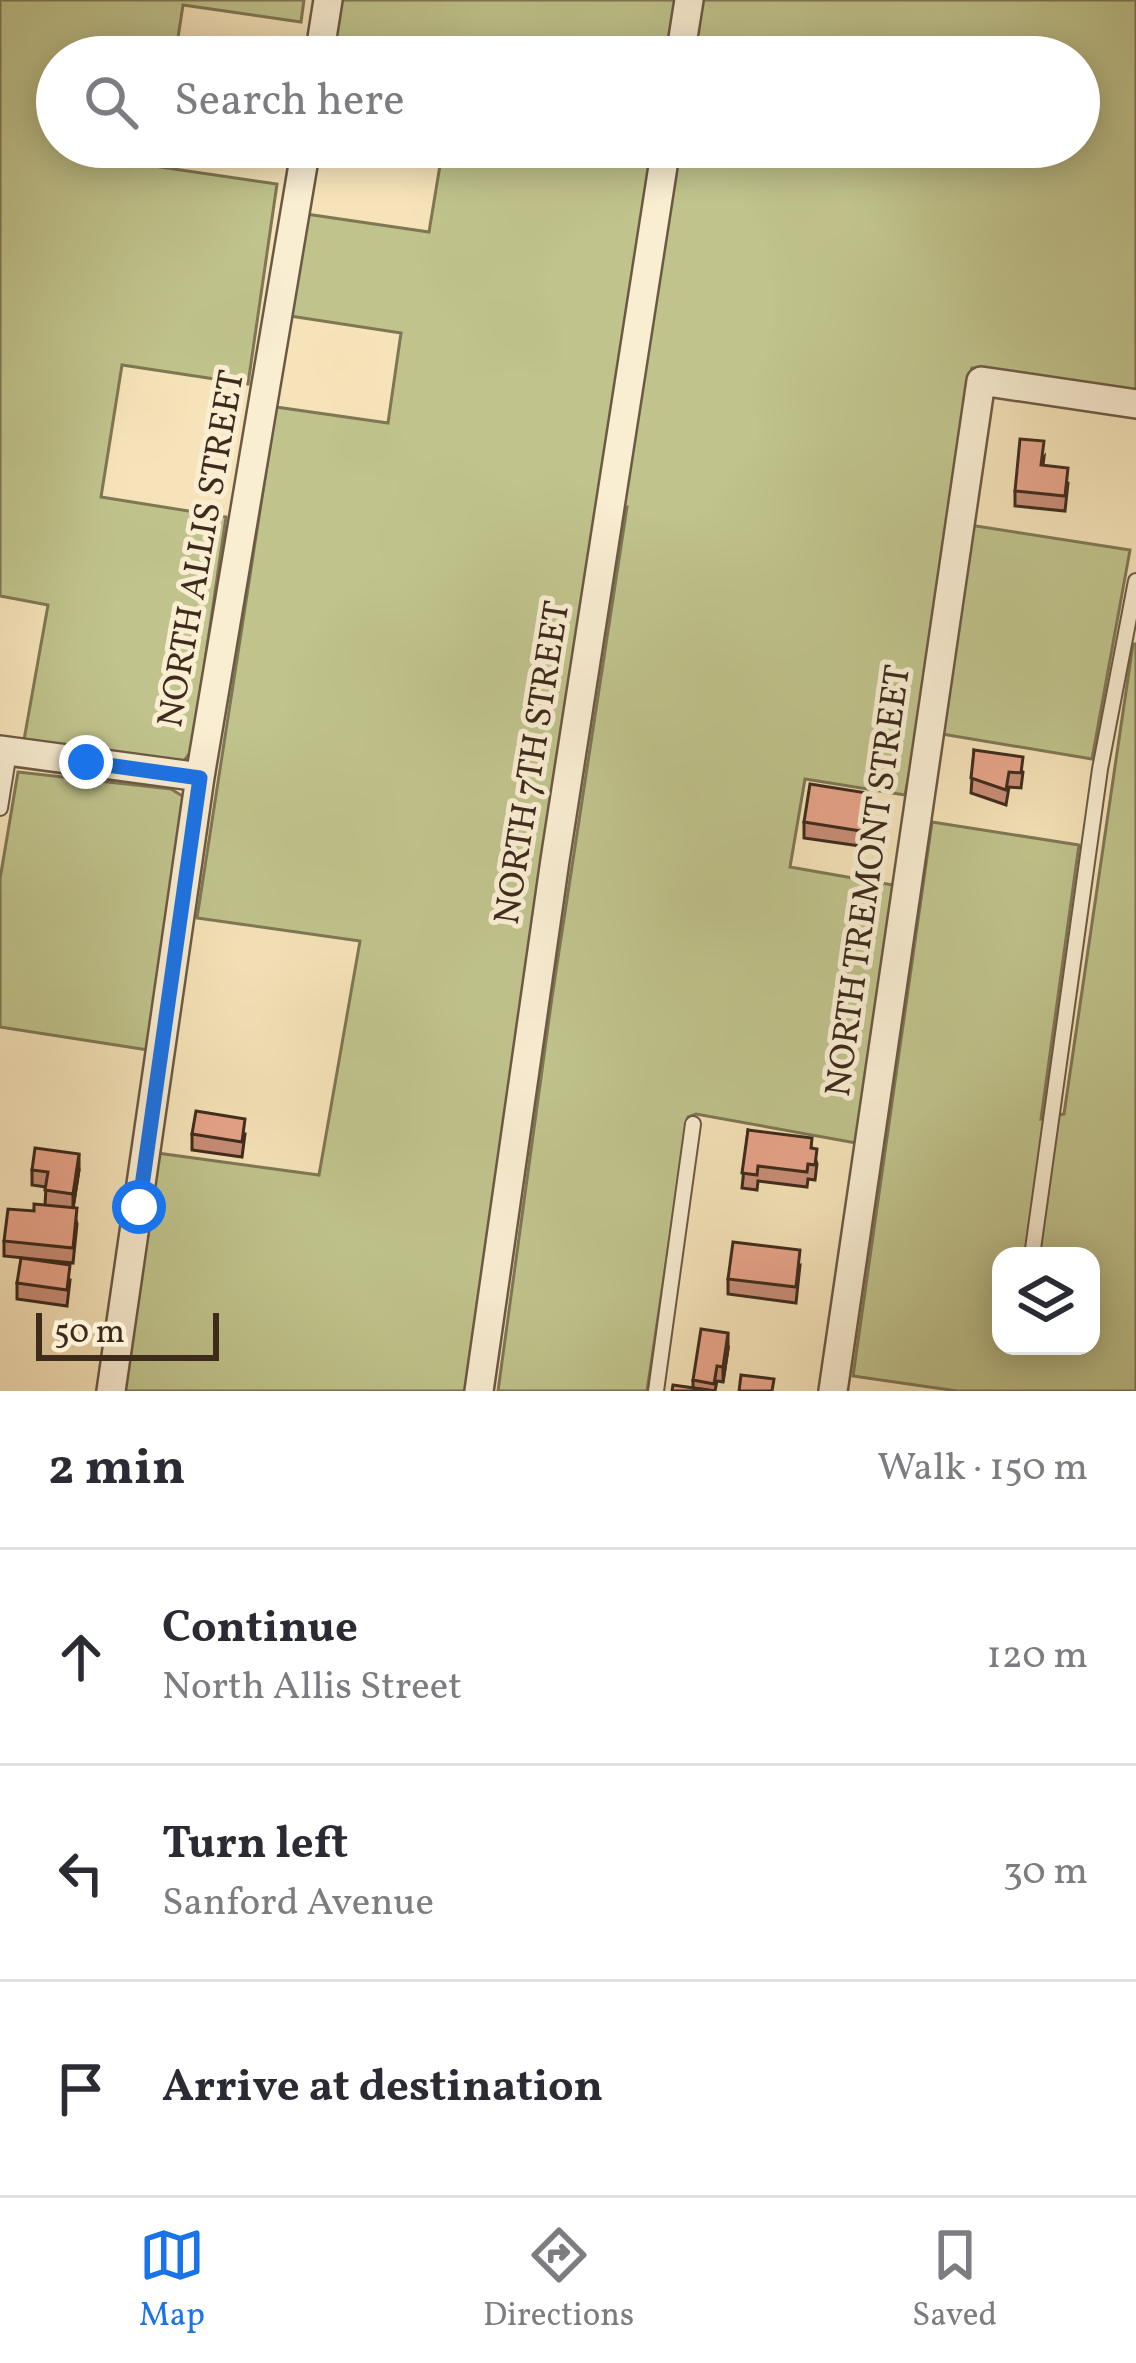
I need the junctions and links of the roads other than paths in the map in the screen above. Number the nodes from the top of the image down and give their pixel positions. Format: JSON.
{"nodes":[{"id":1,"x":328,"y":0,"type":"edge"},
{"id":2,"x":689,"y":0,"type":"edge"},
{"id":3,"x":322,"y":36,"type":"edge"},
{"id":4,"x":683,"y":36,"type":"edge"},
{"id":5,"x":302,"y":168,"type":"edge"},
{"id":6,"x":663,"y":168,"type":"edge"},
{"id":7,"x":1136,"y":404,"type":"edge"},
{"id":8,"x":1136,"y":581,"type":"edge"},
{"id":9,"x":4,"y":751,"type":"edge"},
{"id":10,"x":200,"y":778,"type":"junction"},
{"id":11,"x":0,"y":808,"type":"edge"},
{"id":12,"x":693,"y":1124,"type":"dead end"},
{"id":13,"x":1033,"y":1247,"type":"edge"},
{"id":14,"x":111,"y":1391,"type":"edge"},
{"id":15,"x":479,"y":1391,"type":"edge"},
{"id":16,"x":656,"y":1391,"type":"edge"},
{"id":17,"x":833,"y":1391,"type":"edge"}],
"edges":[{"from":1,"to":3,"type":"street"},
{"from":2,"to":4,"type":"street"},
{"from":5,"to":10,"type":"street","name":"NORTH ALLIS STREET"},
{"from":6,"to":15,"type":"street","name":"NORTH 7TH STREET"},
{"from":7,"to":17,"type":"street","name":"NORTH TREMONT STREET"},
{"from":8,"to":13,"type":"lane"},
{"from":9,"to":10,"type":"street"},
{"from":9,"to":11,"type":"lane"},
{"from":10,"to":14,"type":"street","name":"NORTH ALLIS STREET"},
{"from":12,"to":16,"type":"lane"}]}
